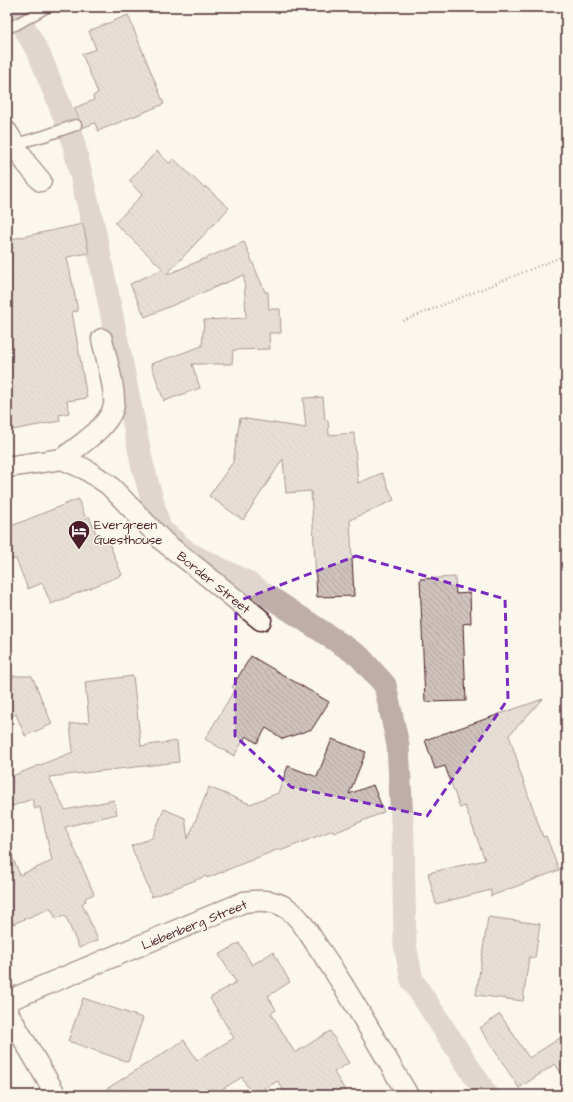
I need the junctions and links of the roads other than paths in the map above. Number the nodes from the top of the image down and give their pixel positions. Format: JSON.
{"nodes":[{"id":1,"x":47,"y":7,"type":"edge"},
{"id":2,"x":7,"y":28,"type":"edge"},
{"id":3,"x":76,"y":125,"type":"dead end"},
{"id":4,"x":11,"y":138,"type":"edge"},
{"id":5,"x":41,"y":181,"type":"dead end"},
{"id":6,"x":102,"y":339,"type":"dead end"},
{"id":7,"x":62,"y":459,"type":"junction"},
{"id":8,"x":7,"y":467,"type":"edge"},
{"id":9,"x":261,"y":620,"type":"dead end"},
{"id":10,"x":7,"y":1001,"type":"edge"},
{"id":11,"x":7,"y":1011,"type":"edge"},
{"id":12,"x":56,"y":1095,"type":"edge"},
{"id":13,"x":408,"y":1095,"type":"edge"}],
"edges":[{"from":1,"to":2,"type":"lane"},
{"from":3,"to":4,"type":"lane"},
{"from":4,"to":5,"type":"street"},
{"from":6,"to":7,"type":"street"},
{"from":7,"to":8,"type":"street"},
{"from":7,"to":9,"type":"street","name":"Border Street"},
{"from":10,"to":13,"type":"street","name":"Liebenberg Street"},
{"from":11,"to":12,"type":"street"}]}
